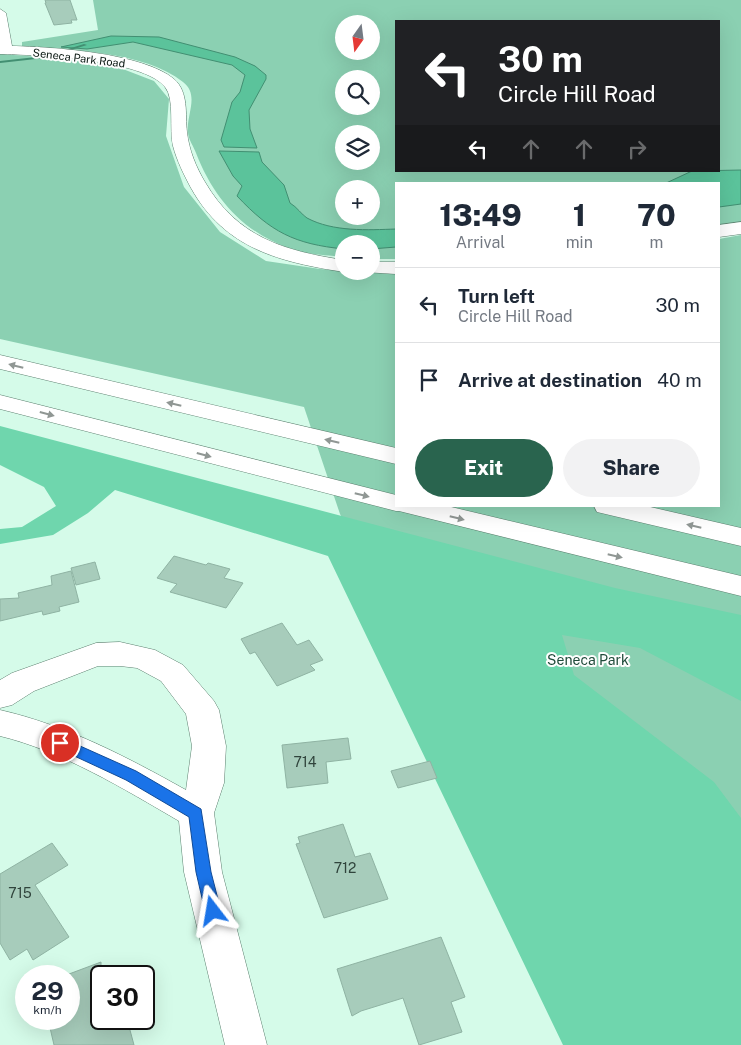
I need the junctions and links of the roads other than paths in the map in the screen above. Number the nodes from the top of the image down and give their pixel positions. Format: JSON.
{"nodes":[{"id":1,"x":0,"y":13,"type":"edge"},
{"id":2,"x":8,"y":50,"type":"edge"},
{"id":3,"x":741,"y":228,"type":"edge"},
{"id":4,"x":720,"y":231,"type":"edge"},
{"id":5,"x":335,"y":264,"type":"edge"},
{"id":6,"x":380,"y":268,"type":"edge"},
{"id":7,"x":395,"y":268,"type":"edge"},
{"id":8,"x":0,"y":362,"type":"edge"},
{"id":9,"x":0,"y":402,"type":"edge"},
{"id":10,"x":395,"y":456,"type":"edge"},
{"id":11,"x":395,"y":503,"type":"edge"},
{"id":12,"x":414,"y":507,"type":"edge"},
{"id":13,"x":611,"y":507,"type":"edge"},
{"id":14,"x":741,"y":537,"type":"edge"},
{"id":15,"x":741,"y":586,"type":"edge"},
{"id":16,"x":0,"y":696,"type":"edge"},
{"id":17,"x":0,"y":723,"type":"edge"},
{"id":18,"x":196,"y":813,"type":"junction"},
{"id":19,"x":246,"y":1045,"type":"edge"}],
"edges":[{"from":1,"to":2,"type":"main road"},
{"from":2,"to":5,"type":"main road","name":"Seneca Park Road"},
{"from":3,"to":4,"type":"main road"},
{"from":6,"to":7,"type":"main road"},
{"from":10,"to":8,"type":"main road","one_way":true},
{"from":9,"to":11,"type":"main road","one_way":true},
{"from":12,"to":15,"type":"main road","one_way":true},
{"from":14,"to":13,"type":"main road","one_way":true},
{"from":16,"to":18,"type":"main road"},
{"from":17,"to":18,"type":"main road"},
{"from":18,"to":19,"type":"main road"}]}
